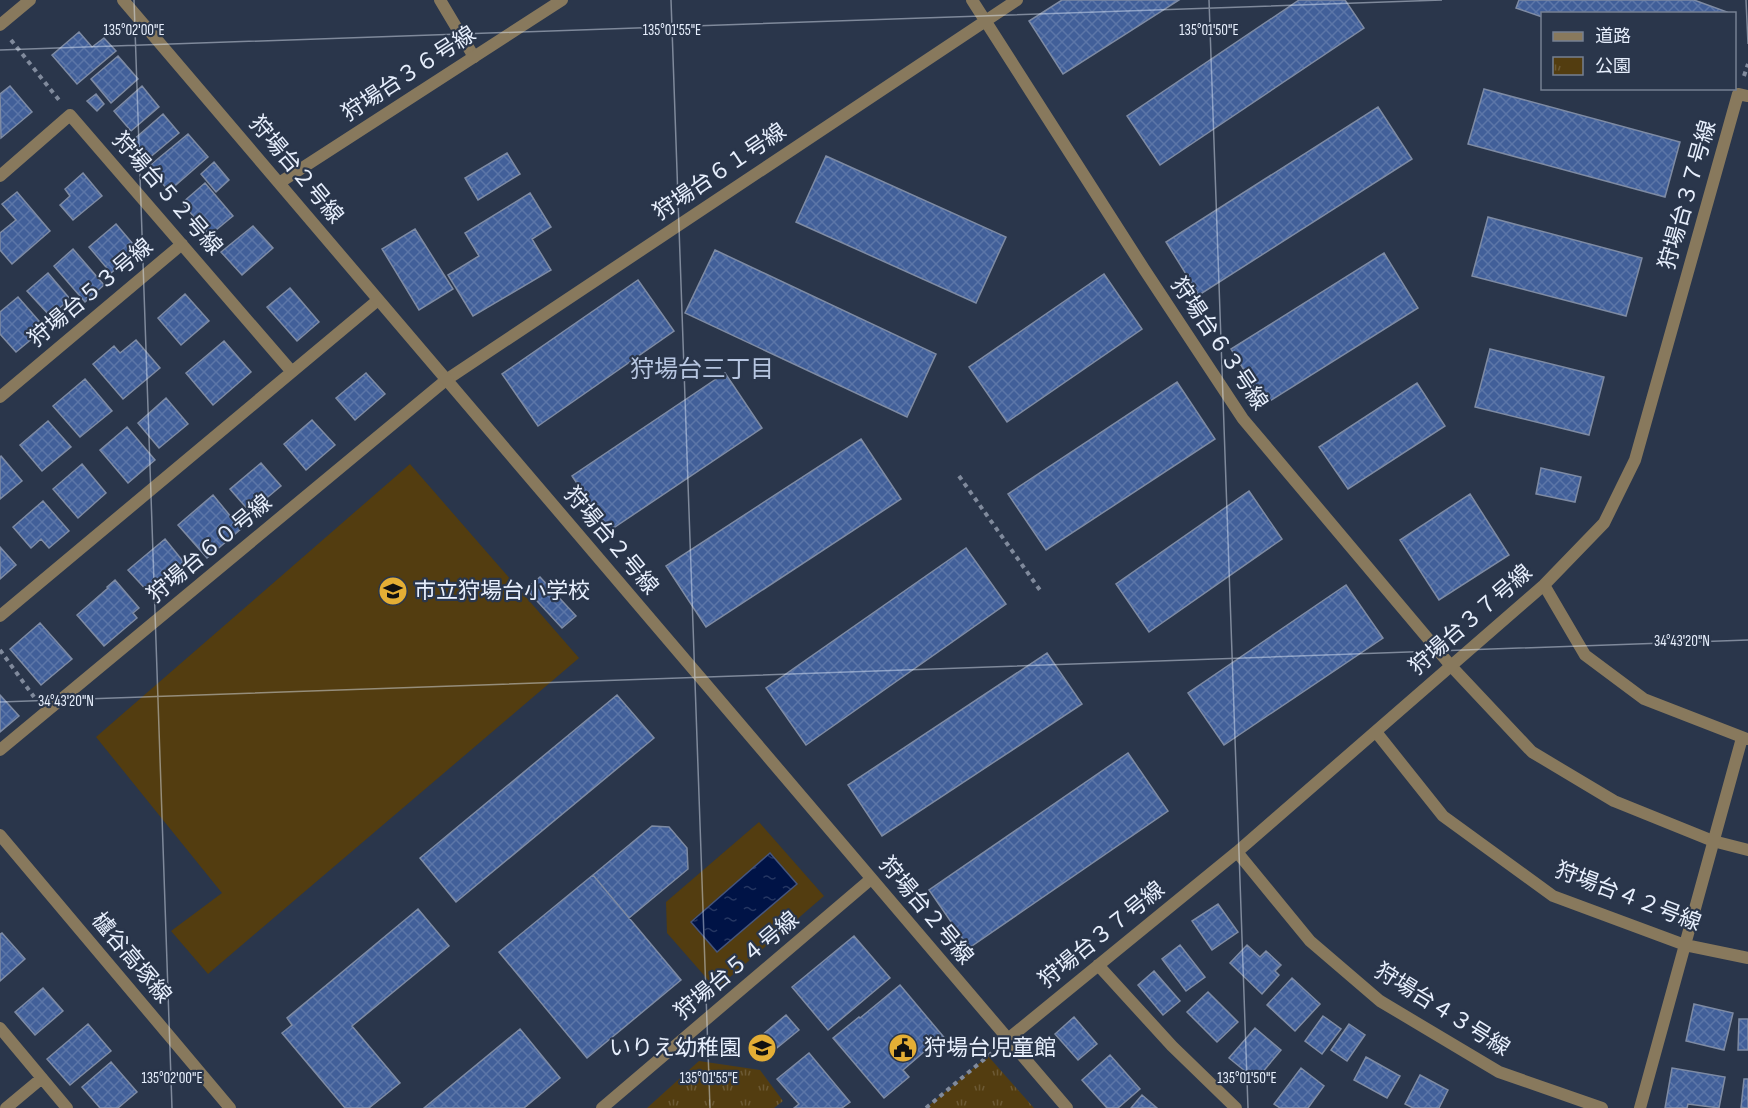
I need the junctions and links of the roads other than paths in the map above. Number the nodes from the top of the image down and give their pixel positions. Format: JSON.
{"nodes":[{"id":1,"x":30,"y":0,"type":"edge"},
{"id":2,"x":123,"y":0,"type":"edge"},
{"id":3,"x":440,"y":0,"type":"edge"},
{"id":4,"x":562,"y":0,"type":"edge"},
{"id":5,"x":972,"y":0,"type":"edge"},
{"id":6,"x":1017,"y":0,"type":"edge"},
{"id":7,"x":985,"y":20,"type":"junction"},
{"id":8,"x":4,"y":30,"type":"edge"},
{"id":9,"x":474,"y":57,"type":"junction"},
{"id":10,"x":1748,"y":96,"type":"edge"},
{"id":11,"x":0,"y":176,"type":"edge"},
{"id":12,"x":279,"y":183,"type":"junction"},
{"id":13,"x":182,"y":244,"type":"junction"},
{"id":14,"x":378,"y":300,"type":"junction"},
{"id":15,"x":292,"y":372,"type":"junction"},
{"id":16,"x":446,"y":380,"type":"junction"},
{"id":17,"x":0,"y":397,"type":"edge"},
{"id":18,"x":1544,"y":585,"type":"junction"},
{"id":19,"x":0,"y":616,"type":"edge"},
{"id":20,"x":1451,"y":666,"type":"junction"},
{"id":21,"x":1376,"y":732,"type":"junction"},
{"id":22,"x":1745,"y":738,"type":"edge"},
{"id":23,"x":0,"y":750,"type":"edge"},
{"id":24,"x":0,"y":835,"type":"edge"},
{"id":25,"x":1713,"y":841,"type":"junction"},
{"id":26,"x":1748,"y":850,"type":"edge"},
{"id":27,"x":1237,"y":852,"type":"junction"},
{"id":28,"x":871,"y":879,"type":"junction"},
{"id":29,"x":1684,"y":945,"type":"junction"},
{"id":30,"x":1748,"y":958,"type":"edge"},
{"id":31,"x":1098,"y":965,"type":"junction"},
{"id":32,"x":0,"y":1028,"type":"edge"},
{"id":33,"x":1008,"y":1039,"type":"junction"},
{"id":34,"x":42,"y":1078,"type":"junction"},
{"id":35,"x":6,"y":1108,"type":"edge"},
{"id":36,"x":67,"y":1108,"type":"edge"},
{"id":37,"x":230,"y":1108,"type":"edge"},
{"id":38,"x":602,"y":1108,"type":"edge"},
{"id":39,"x":1066,"y":1108,"type":"edge"},
{"id":40,"x":1236,"y":1108,"type":"edge"},
{"id":41,"x":1602,"y":1108,"type":"edge"},
{"id":42,"x":1640,"y":1108,"type":"edge"}],
"edges":[{"from":1,"to":8,"type":"street"},
{"from":2,"to":12,"type":"street","name":"狩場台２号線"},
{"from":3,"to":9,"type":"street"},
{"from":4,"to":9,"type":"street","name":"狩場台３６号線"},
{"from":5,"to":7,"type":"street","name":"狩場台６３号線"},
{"from":6,"to":7,"type":"street","name":"狩場台６１号線"},
{"from":7,"to":16,"type":"street","name":"狩場台６１号線"},
{"from":7,"to":20,"type":"street","name":"狩場台６３号線"},
{"from":9,"to":12,"type":"street","name":"狩場台３６号線"},
{"from":10,"to":18,"type":"street","name":"狩場台３７号線"},
{"from":11,"to":13,"type":"street","name":"狩場台５２号線"},
{"from":12,"to":14,"type":"street","name":"狩場台２号線"},
{"from":13,"to":15,"type":"street","name":"狩場台５２号線"},
{"from":13,"to":17,"type":"street","name":"狩場台５３号線"},
{"from":14,"to":15,"type":"street"},
{"from":14,"to":16,"type":"street","name":"狩場台２号線"},
{"from":15,"to":19,"type":"street"},
{"from":16,"to":23,"type":"street","name":"狩場台６０号線"},
{"from":16,"to":28,"type":"street","name":"狩場台２号線"},
{"from":18,"to":20,"type":"street","name":"狩場台３７号線"},
{"from":18,"to":22,"type":"street"},
{"from":20,"to":21,"type":"street","name":"狩場台３７号線"},
{"from":20,"to":25,"type":"street","name":"狩場台６３号線"},
{"from":21,"to":27,"type":"street","name":"狩場台３７号線"},
{"from":21,"to":29,"type":"street","name":"狩場台４２号線"},
{"from":22,"to":25,"type":"street"},
{"from":24,"to":37,"type":"street","name":"櫨谷高塚線"},
{"from":25,"to":26,"type":"street","name":"狩場台６３号線"},
{"from":25,"to":29,"type":"street"},
{"from":27,"to":31,"type":"street","name":"狩場台３７号線"},
{"from":27,"to":41,"type":"street","name":"狩場台４３号線"},
{"from":28,"to":33,"type":"street","name":"狩場台２号線"},
{"from":28,"to":38,"type":"street","name":"狩場台５４号線"},
{"from":29,"to":30,"type":"street","name":"狩場台４２号線"},
{"from":29,"to":42,"type":"street"},
{"from":31,"to":33,"type":"street","name":"狩場台３７号線"},
{"from":31,"to":40,"type":"street"},
{"from":32,"to":34,"type":"street"},
{"from":33,"to":39,"type":"street","name":"狩場台２号線"},
{"from":34,"to":35,"type":"street"},
{"from":34,"to":36,"type":"street"}]}
